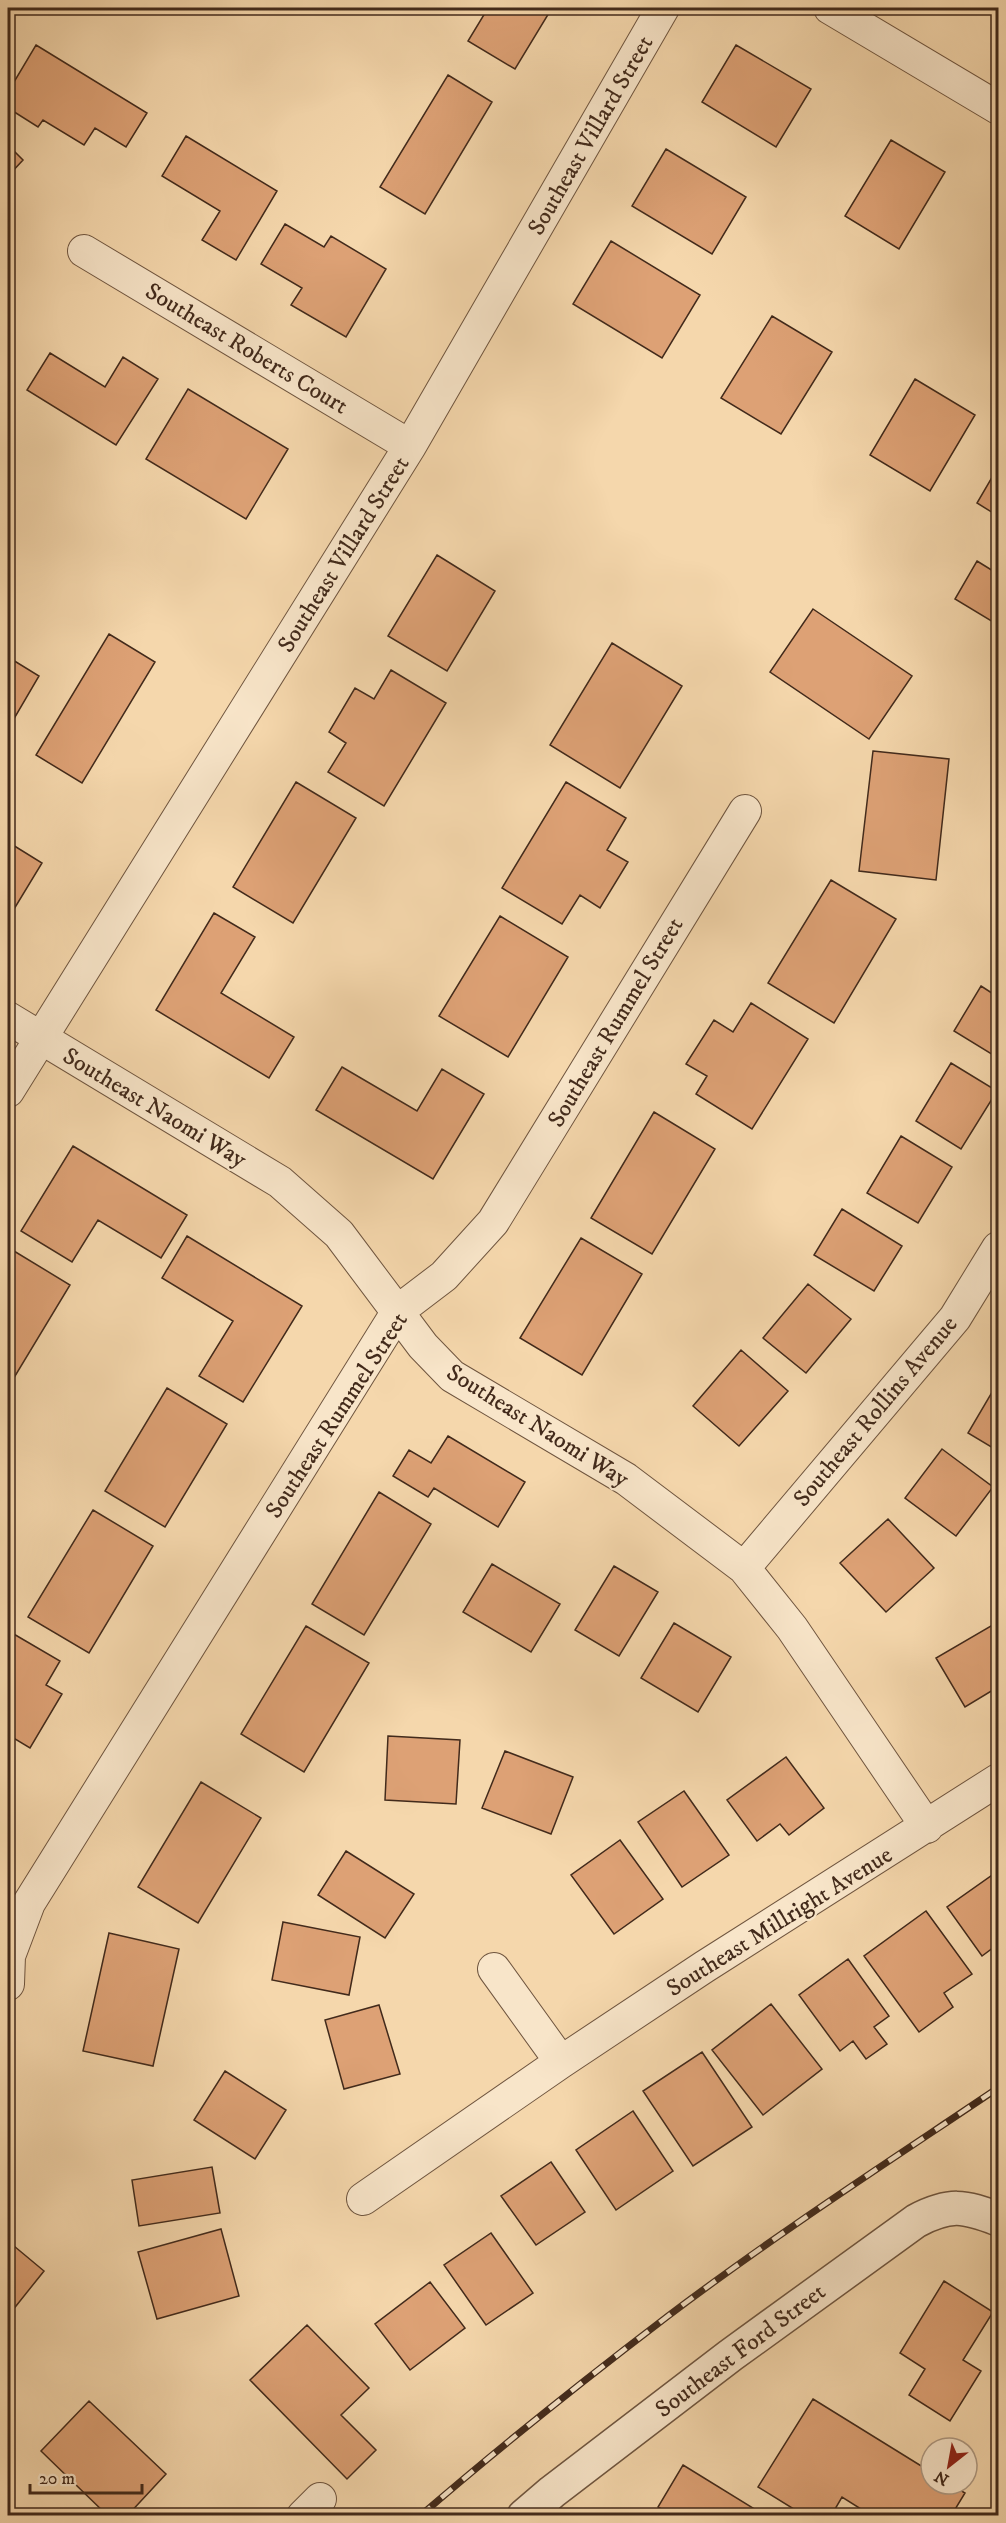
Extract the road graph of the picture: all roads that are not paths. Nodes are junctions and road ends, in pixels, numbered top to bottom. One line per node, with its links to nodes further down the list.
1 (663, 8): 5 (street, Southeast Villard Street)
2 (830, 8): 3 (street)
3 (999, 108)
4 (84, 251): 5 (street, Southeast Roberts Court)
5 (410, 446): 8 (street, Southeast Villard Street)
6 (745, 811): 11 (street, Southeast Rummel Street)
7 (8, 1018): 8 (street, Southeast Naomi Way)
8 (40, 1038): 9 (street, Southeast Villard Street); 11 (street, Southeast Naomi Way)
9 (8, 1091)
10 (999, 1248): 12 (street, Southeast Rollins Avenue)
11 (398, 1311): 12 (street, Southeast Naomi Way); 16 (street, Southeast Rummel Street)
12 (744, 1568): 14 (street, Southeast Naomi Way)
13 (999, 1780): 14 (street, Southeast Millright Avenue)
14 (927, 1827): 17 (street, Southeast Millright Avenue)
15 (494, 1969): 17 (street)
16 (8, 1984)
17 (561, 2062): 18 (street, Southeast Millright Avenue)
18 (363, 2199)
19 (999, 2219): 20 (street, Southeast Ford Street)
20 (524, 2516)

